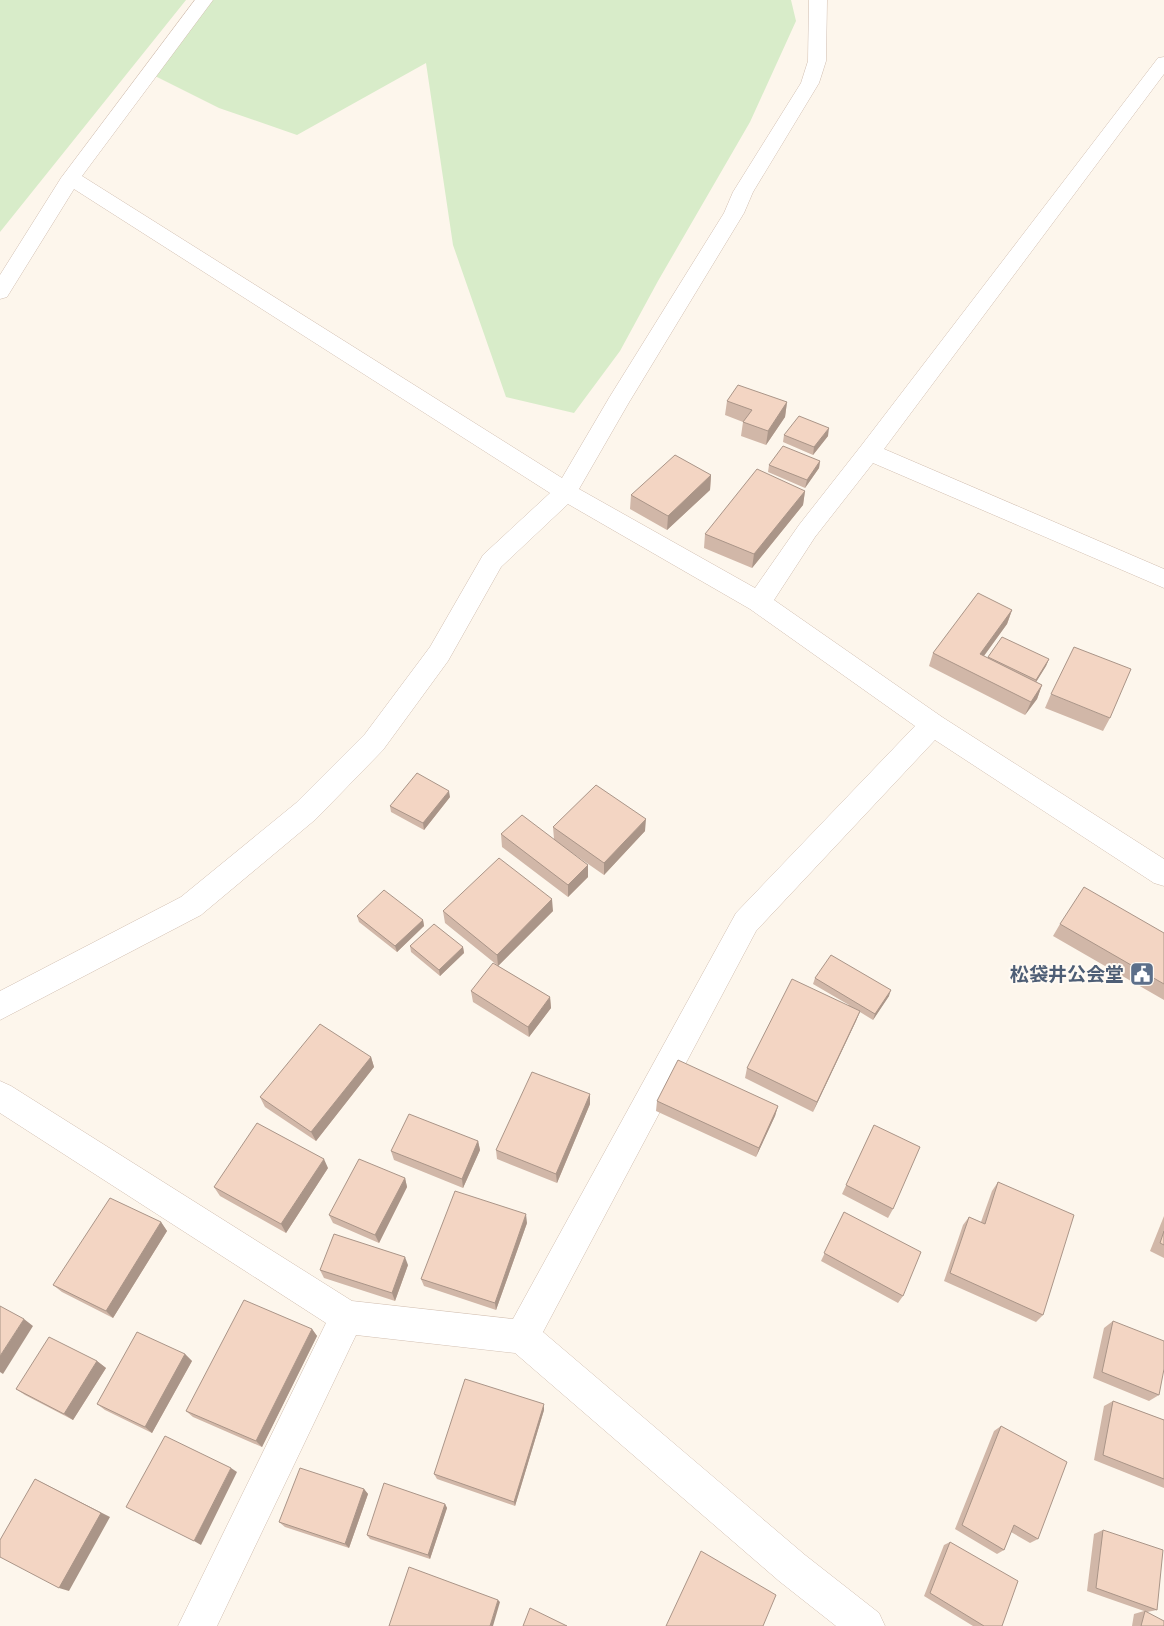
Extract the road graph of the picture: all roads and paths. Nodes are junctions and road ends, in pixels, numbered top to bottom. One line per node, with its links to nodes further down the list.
1 (204, 0): 4 (street)
2 (818, 0): 7 (street)
3 (1164, 62): 6 (street)
4 (71, 178): 5 (street); 7 (street)
5 (0, 292)
6 (869, 452): 8 (street); 9 (street)
7 (566, 492): 9 (street); 12 (street)
8 (1164, 579)
9 (759, 602): 10 (street)
10 (933, 725): 11 (street); 15 (street)
11 (1164, 874)
12 (0, 1006)
13 (0, 1096): 14 (street)
14 (347, 1316): 15 (street); 16 (street)
15 (522, 1337): 17 (street)
16 (197, 1626)
17 (866, 1626)

